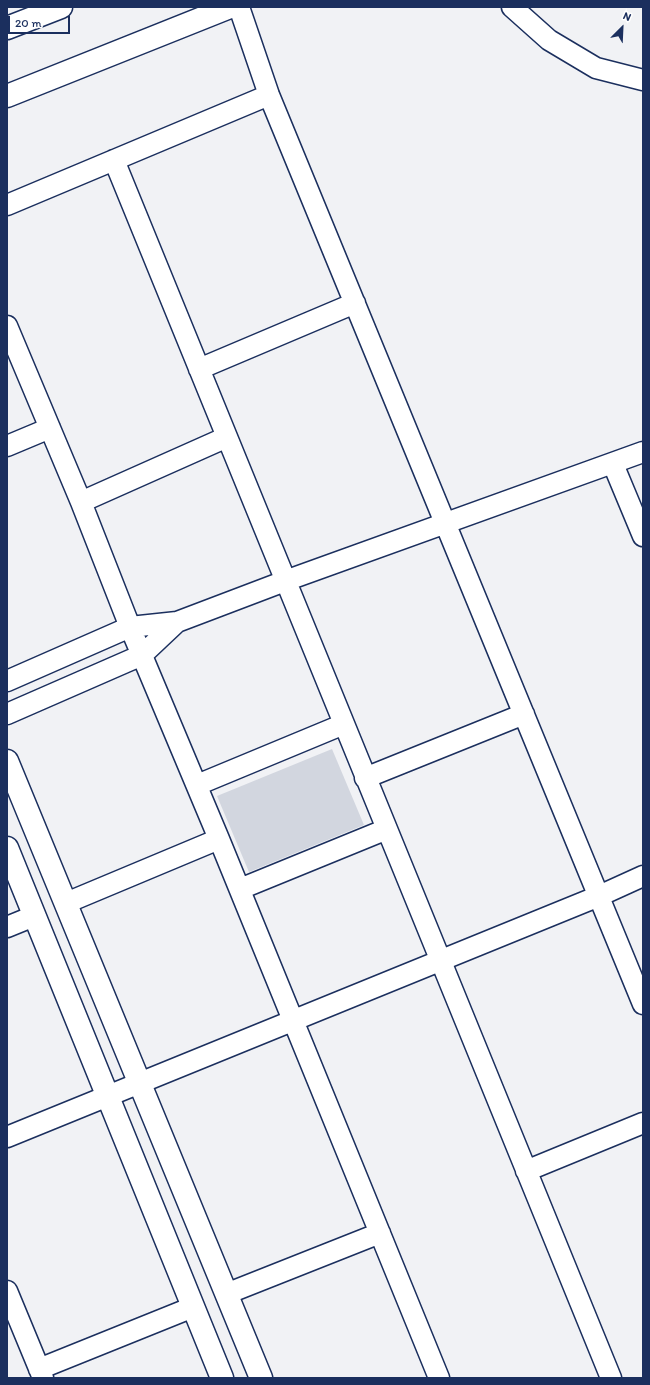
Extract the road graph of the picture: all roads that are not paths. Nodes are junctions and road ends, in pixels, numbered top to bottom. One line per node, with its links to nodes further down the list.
1 (61, 7): 5 (street)
2 (230, 7): 8 (street)
3 (239, 7): 7 (street)
4 (512, 7): 6 (street)
5 (7, 28)
6 (643, 80)
7 (269, 95): 9 (street); 11 (street)
8 (7, 96)
9 (114, 160): 10 (street); 13 (street)
10 (7, 205)
11 (355, 303): 13 (street); 20 (street)
12 (7, 326): 14 (street)
13 (199, 369): 15 (street)
14 (50, 428): 16 (street); 19 (street)
15 (227, 437): 19 (street); 22 (street)
16 (7, 446)
17 (643, 452): 18 (street)
18 (613, 464): 20 (street); 21 (street)
19 (81, 502): 24 (street)
20 (445, 524): 22 (street); 28 (street)
21 (643, 536)
22 (285, 581): 23 (street); 29 (street)
23 (176, 622): 24 (street); 25 (street)
24 (130, 627): 25 (street); 26 (street)
25 (142, 655): 27 (street); 32 (street)
26 (7, 681)
27 (7, 714)
28 (524, 714): 31 (street); 38 (street)
29 (344, 724): 31 (street); 32 (street)
30 (7, 761): 39 (street)
31 (366, 778): 33 (street)
32 (197, 785): 34 (street)
33 (387, 829): 37 (street); 42 (street)
34 (219, 839): 37 (street); 39 (street)
35 (7, 848): 40 (street)
36 (643, 876): 38 (street)
37 (240, 889): 44 (street)
38 (598, 896): 42 (street); 43 (street)
39 (66, 903): 45 (street)
40 (34, 916): 41 (street); 46 (street)
41 (7, 927)
42 (440, 960): 44 (street); 49 (street)
43 (643, 1004)
44 (293, 1020): 45 (street); 50 (street)
45 (140, 1083): 46 (street); 51 (street)
46 (108, 1096): 48 (street); 53 (street)
47 (643, 1123): 49 (street)
48 (7, 1137)
49 (526, 1171): 58 (street)
50 (380, 1233): 51 (street); 57 (street)
51 (226, 1294): 56 (street)
52 (8, 1295): 54 (street)
53 (194, 1307): 54 (street); 55 (street)
54 (41, 1374)
55 (222, 1378)
56 (261, 1378)
57 (439, 1378)
58 (611, 1378)

